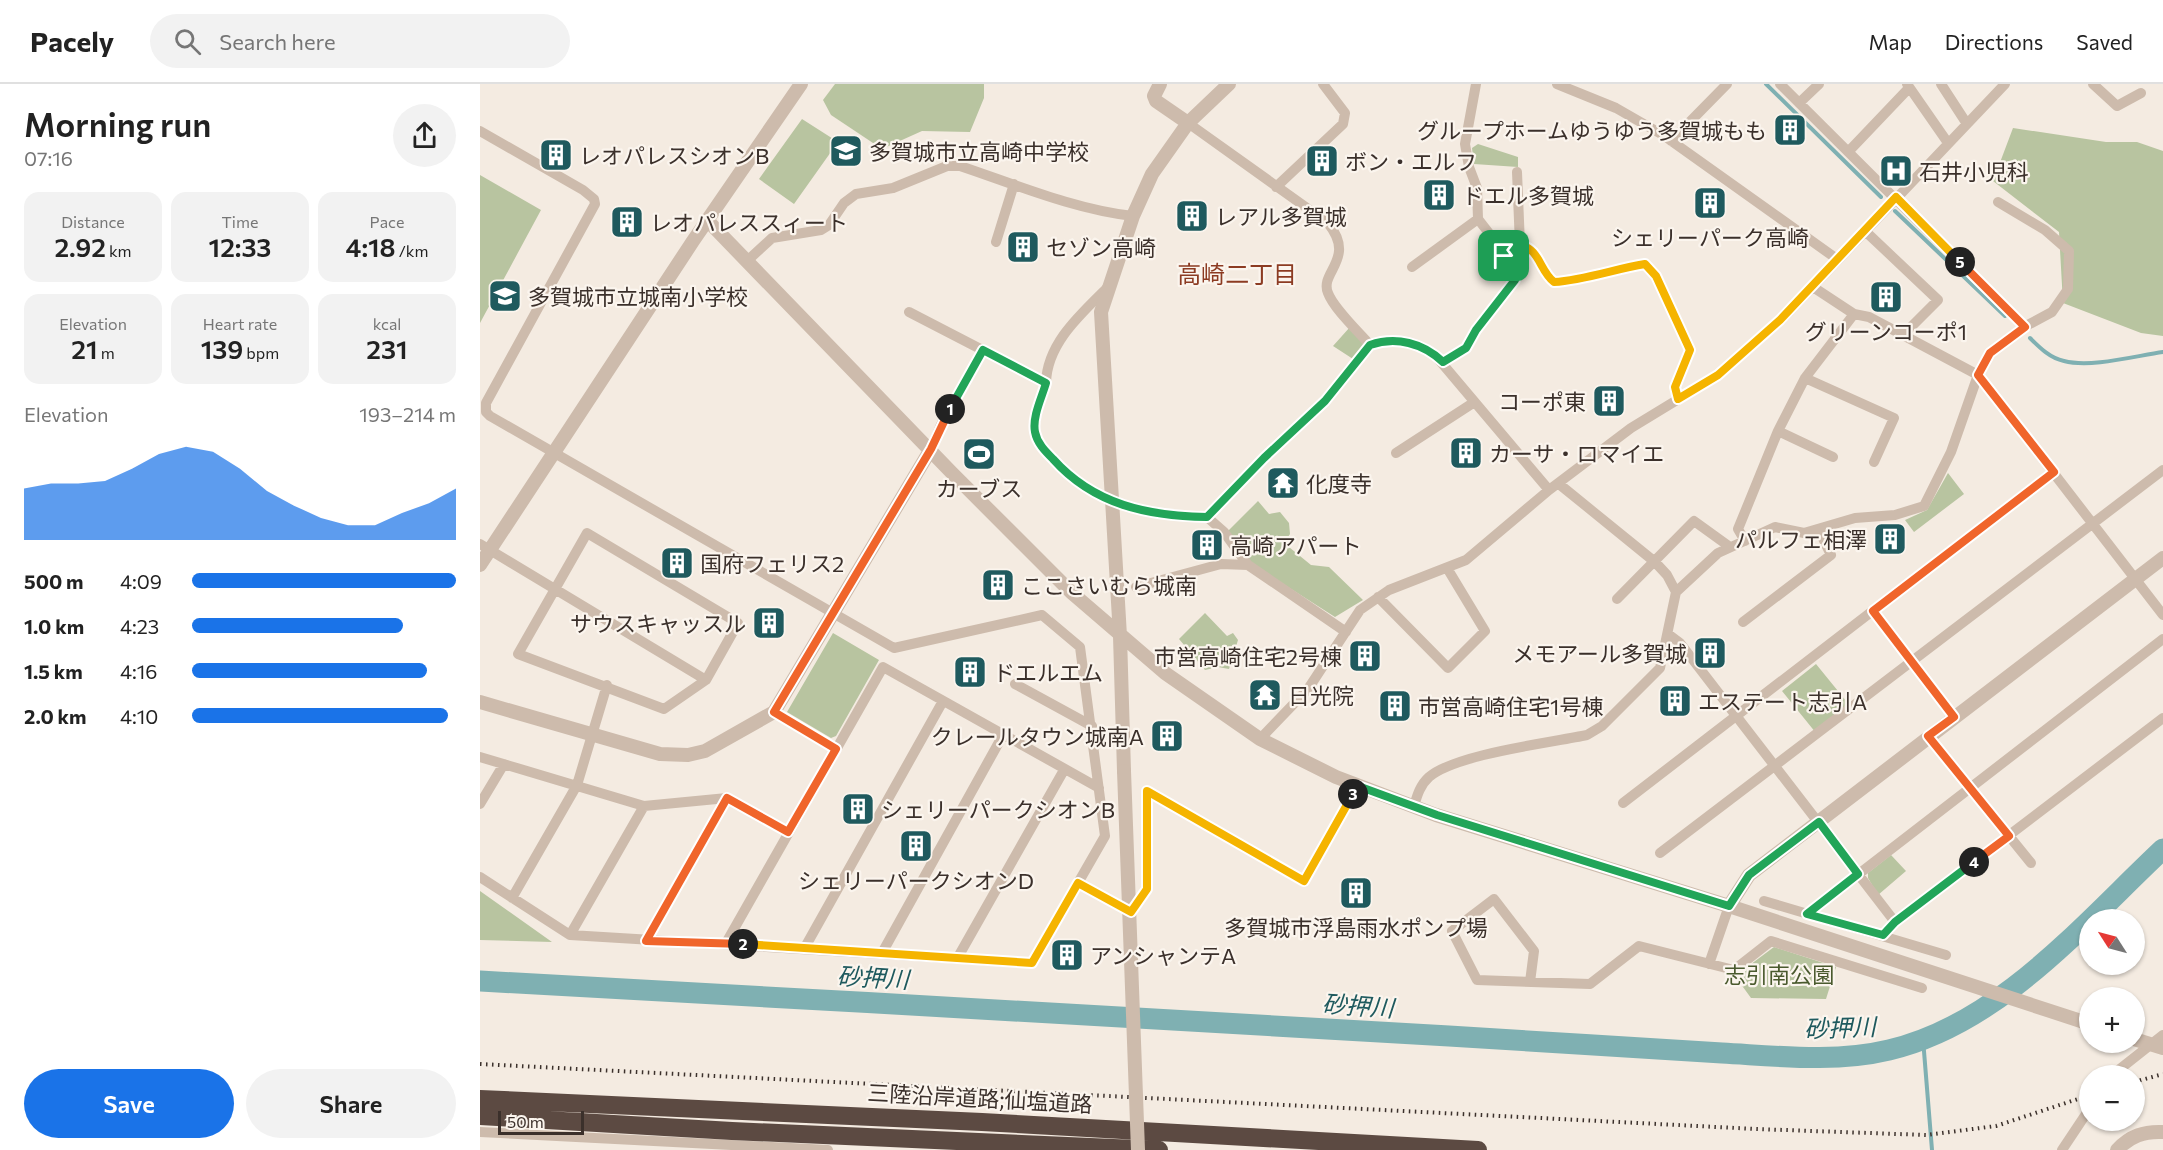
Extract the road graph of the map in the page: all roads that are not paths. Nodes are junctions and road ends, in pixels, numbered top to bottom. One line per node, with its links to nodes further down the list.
1 (801, 84): 29 (street)
2 (1160, 84): 16 (street)
3 (1229, 84): 16 (street)
4 (1323, 84): 24 (street)
5 (1476, 84): 28 (street)
6 (1557, 84): 19 (street)
7 (1727, 84): 19 (street)
8 (1780, 84): 15 (street)
9 (1818, 84): 15 (street)
10 (1941, 84): 17 (street)
11 (2005, 84): 17 (street)
12 (2093, 84): 14 (street)
13 (1908, 86): 20 (street); 21 (street)
14 (2141, 93)
15 (1799, 103): 21 (street)
16 (1188, 123): 24 (street); 27 (street)
17 (1967, 124): 20 (street)
18 (480, 131): 53 (street)
19 (1671, 141): 34 (street)
20 (1948, 143): 25 (street)
21 (1849, 151): 25 (street)
22 (1517, 172): 32 (street)
23 (1014, 184): 27 (street); 31 (street); 35 (street)
24 (1276, 187): 43 (street)
25 (1896, 197): 30 (street); 41 (street)
26 (1998, 202): 41 (street)
27 (1133, 216): 37 (street)
28 (1478, 219): 33 (street); 36 (street)
29 (707, 220): 35 (street); 53 (street)
30 (1864, 230): 34 (street); 42 (street)
31 (996, 242)
32 (1520, 245): 33 (street); 49 (street)
33 (1504, 256): 45 (street)
34 (1837, 260): 38 (street)
35 (747, 261): 52 (street)
36 (1412, 267)
37 (1108, 287): 48 (street); 61 (street)
38 (1813, 287): 40 (street); 49 (street)
39 (909, 312): 44 (street)
40 (1854, 314): 42 (street); 47 (street)
41 (2025, 327): 46 (street)
42 (1903, 335): 46 (street)
43 (1370, 345): 45 (street); 62 (street)
44 (983, 350): 48 (street); 52 (street)
45 (1443, 362): 50 (street)
46 (1978, 375): 58 (street); 64 (street)
47 (1805, 378): 51 (street); 56 (street)
48 (1046, 383): 61 (street)
49 (1678, 399): 59 (street)
50 (1473, 403): 54 (street); 60 (street)
51 (1778, 431): 55 (street); 65 (street)
52 (931, 449): 80 (street); 85 (street)
53 (553, 453): 66 (street); 80 (street)
54 (1396, 453)
55 (1833, 457)
56 (1874, 462)
57 (2163, 470): 63 (street)
58 (2054, 472): 63 (street); 79 (street)
59 (1559, 484): 60 (street); 69 (street)
60 (1549, 490): 72 (street)
61 (1110, 499): 62 (street); 85 (street)
62 (1207, 517): 71 (street)
63 (2093, 523): 73 (street); 87 (street)
64 (1819, 530): 65 (street); 82 (street)
65 (1744, 541): 67 (street)
66 (485, 547): 70 (street); 75 (street)
67 (1730, 547): 69 (street); 76 (street)
68 (2163, 558): 73 (street)
69 (1654, 562): 76 (street); 78 (street)
70 (480, 564)
71 (1248, 565): 74 (street); 83 (street)
72 (1447, 568): 77 (street); 77 (street)
73 (2135, 579): 81 (street); 95 (street)
74 (1136, 587)
75 (557, 589): 88 (street); 88 (street); 90 (street)
76 (1676, 592): 84 (street)
77 (1378, 597): 83 (street)
78 (1617, 598)
79 (1873, 611): 87 (street); 94 (street)
80 (832, 614): 93 (street); 97 (street)
81 (2163, 615)
82 (1743, 622)
83 (1346, 632): 101 (street)
84 (1668, 634): 94 (street); 115 (street)
85 (1120, 636): 101 (street); 151 (street, bridge)
86 (2163, 639): 110 (street)
87 (1912, 661): 95 (street); 105 (street)
88 (706, 680): 90 (street)
89 (1015, 684): 97 (street)
90 (608, 685): 99 (street)
91 (943, 701): 98 (street); 102 (street); 133 (street)
92 (480, 702): 99 (street)
93 (774, 712): 99 (street); 102 (street)
94 (1738, 715): 105 (street); 112 (street)
95 (1954, 717): 100 (street)
96 (2163, 718): 118 (street)
97 (1092, 726): 109 (street)
98 (1003, 735): 106 (street); 134 (street)
99 (592, 736): 107 (street)
100 (1928, 736): 110 (street); 116 (street)
101 (1260, 739): 108 (street)
102 (836, 749): 117 (street)
103 (480, 757): 104 (street)
104 (504, 764): 107 (street); 113 (street)
105 (1777, 766): 116 (street); 119 (street)
106 (1064, 770): 109 (street); 136 (street)
107 (577, 785): 114 (street); 124 (street)
108 (1358, 786): 115 (street); 123 (street)
109 (1099, 789): 123 (street)
110 (1970, 789): 118 (street); 121 (street)
111 (727, 798): 114 (street); 117 (street); 131 (street)
112 (1623, 803)
113 (480, 804)
114 (644, 806): 129 (street)
115 (1413, 806): 126 (street)
116 (1819, 822): 121 (street); 126 (street)
117 (788, 832): 132 (street)
118 (2009, 836): 120 (street); 128 (street)
119 (1660, 853)
120 (2031, 863)
121 (1858, 874): 127 (street); 128 (street)
122 (480, 877): 124 (street)
123 (1078, 883): 136 (street)
124 (512, 898): 129 (street)
125 (1764, 901): 127 (street)
126 (1729, 906): 137 (street); 140 (street)
127 (1807, 914): 130 (street)
128 (1895, 922): 130 (street)
129 (570, 935): 131 (street)
130 (1883, 935): 135 (street)
131 (646, 941): 132 (street)
132 (726, 943): 133 (street)
133 (804, 949): 134 (street)
134 (882, 953): 136 (street)
135 (1946, 955)
136 (958, 957)
137 (1709, 964): 138 (street); 139 (street)
138 (1530, 982): 138 (street)
139 (1922, 988)
140 (2079, 1020)
141 (2163, 1035): 144 (street)
142 (2145, 1042): 143 (street, bridge)
143 (2163, 1048)
144 (2125, 1065)
145 (480, 1099): 153 (highway, 三陸沿岸道路;仙塩道路)
146 (480, 1116): 152 (highway, 三陸沿岸道路;仙塩道路)
147 (2079, 1124): 154 (street)
148 (480, 1132): 150 (street)
149 (2163, 1132): 155 (street)
150 (828, 1150)
151 (1138, 1150)
152 (1159, 1150)
153 (1478, 1150)
154 (2062, 1150)
155 (2116, 1150)

